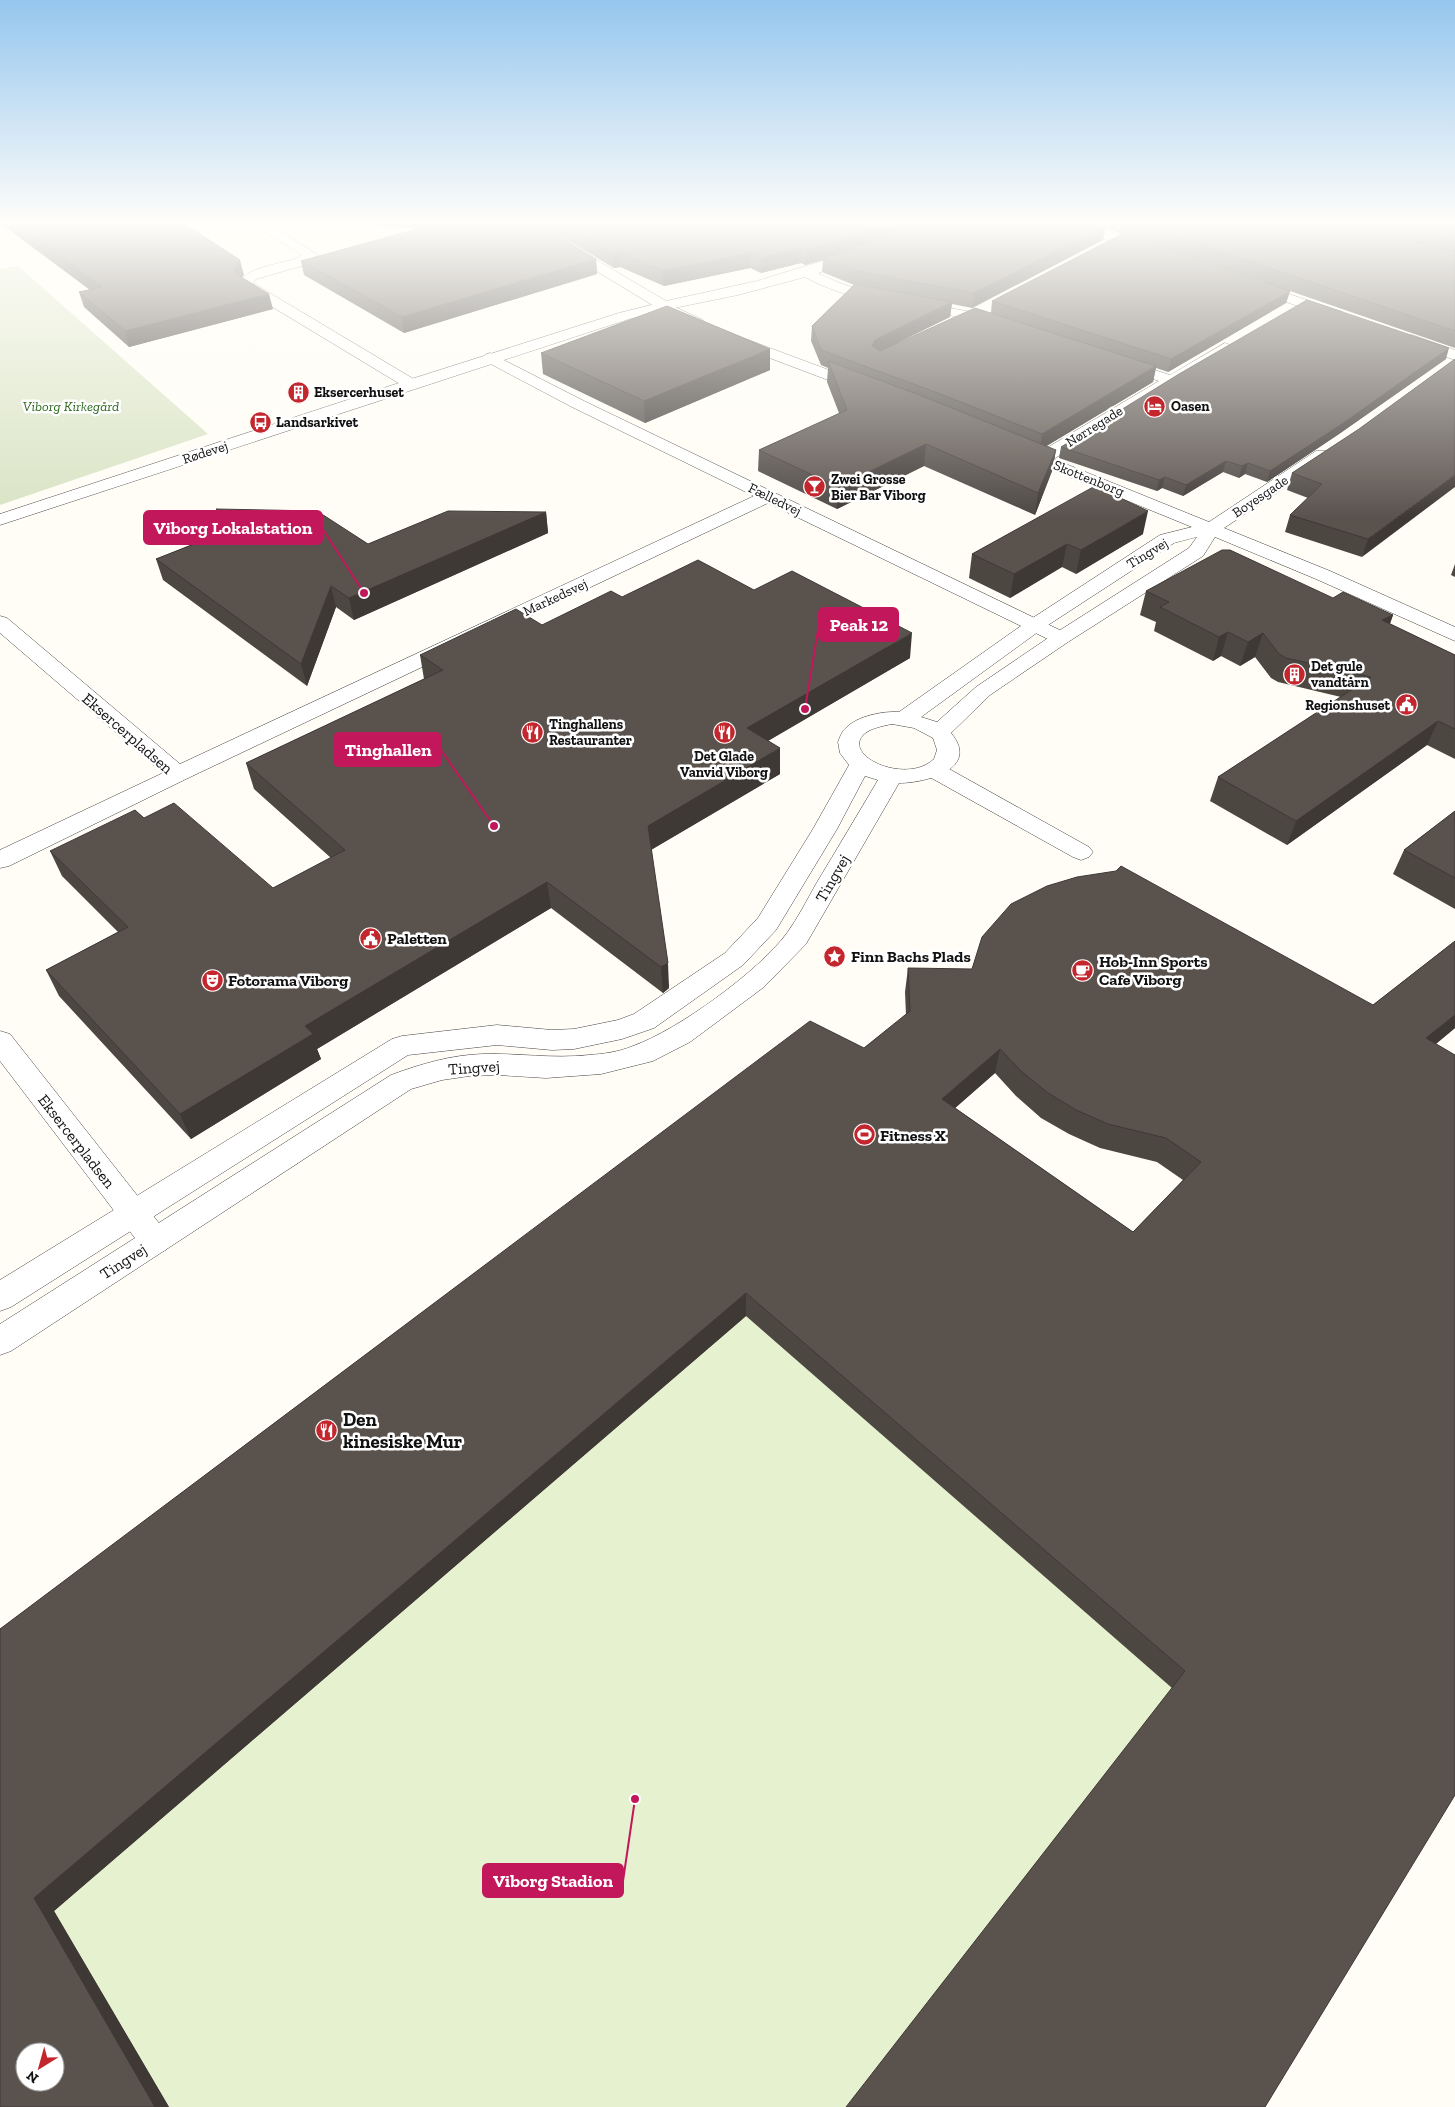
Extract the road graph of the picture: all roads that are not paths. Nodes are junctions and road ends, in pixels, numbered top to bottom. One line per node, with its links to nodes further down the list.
1 (307, 321): 14 (street)
2 (607, 321): 10 (street, Rødevej)
3 (695, 321): 15 (street)
4 (958, 321): 6 (street)
5 (994, 321): 7 (street)
6 (946, 326)
7 (1012, 327)
8 (1402, 337): 12 (street)
9 (1236, 342): 13 (street, Nørregade)
10 (490, 358): 14 (street, Rødevej); 19 (street, Fælledvej)
11 (1105, 358): 13 (street)
12 (1452, 361)
13 (1170, 380): 18 (street, Nørregade)
14 (411, 384): 20 (street, Rødevej)
15 (874, 392)
16 (1006, 444): 18 (street, Skottenborg)
17 (1339, 444): 21 (street, Boyesgade)
18 (1041, 459): 21 (street, Skottenborg)
19 (768, 496): 23 (street, Fælledvej); 30 (street, Markedsvej)
20 (0, 520)
21 (1212, 528): 23 (street, Tingvej); 24 (street, Skottenborg); 25 (street, Tingvej)
22 (0, 622): 30 (street, Eksercerpladsen)
23 (1035, 625): 25 (street, Fælledvej); 26 (street, Tingvej)
24 (1455, 635)
25 (1061, 638): 27 (street, Tingvej)
26 (905, 718): 27 (street); 28 (street)
27 (939, 732): 29 (street)
28 (860, 765): 31 (street); 35 (street, Tingvej)
29 (934, 770): 31 (street); 32 (street)
30 (178, 774): 33 (street, Eksercerpladsen)
31 (891, 777): 36 (street, Tingvej)
32 (1081, 852)
33 (0, 860)
34 (0, 1041): 35 (street, Eksercerpladsen)
35 (134, 1214): 36 (street, Eksercerpladsen); 37 (street, Tingvej)
36 (155, 1240): 38 (street, Tingvej)
37 (0, 1297)
38 (0, 1341)

